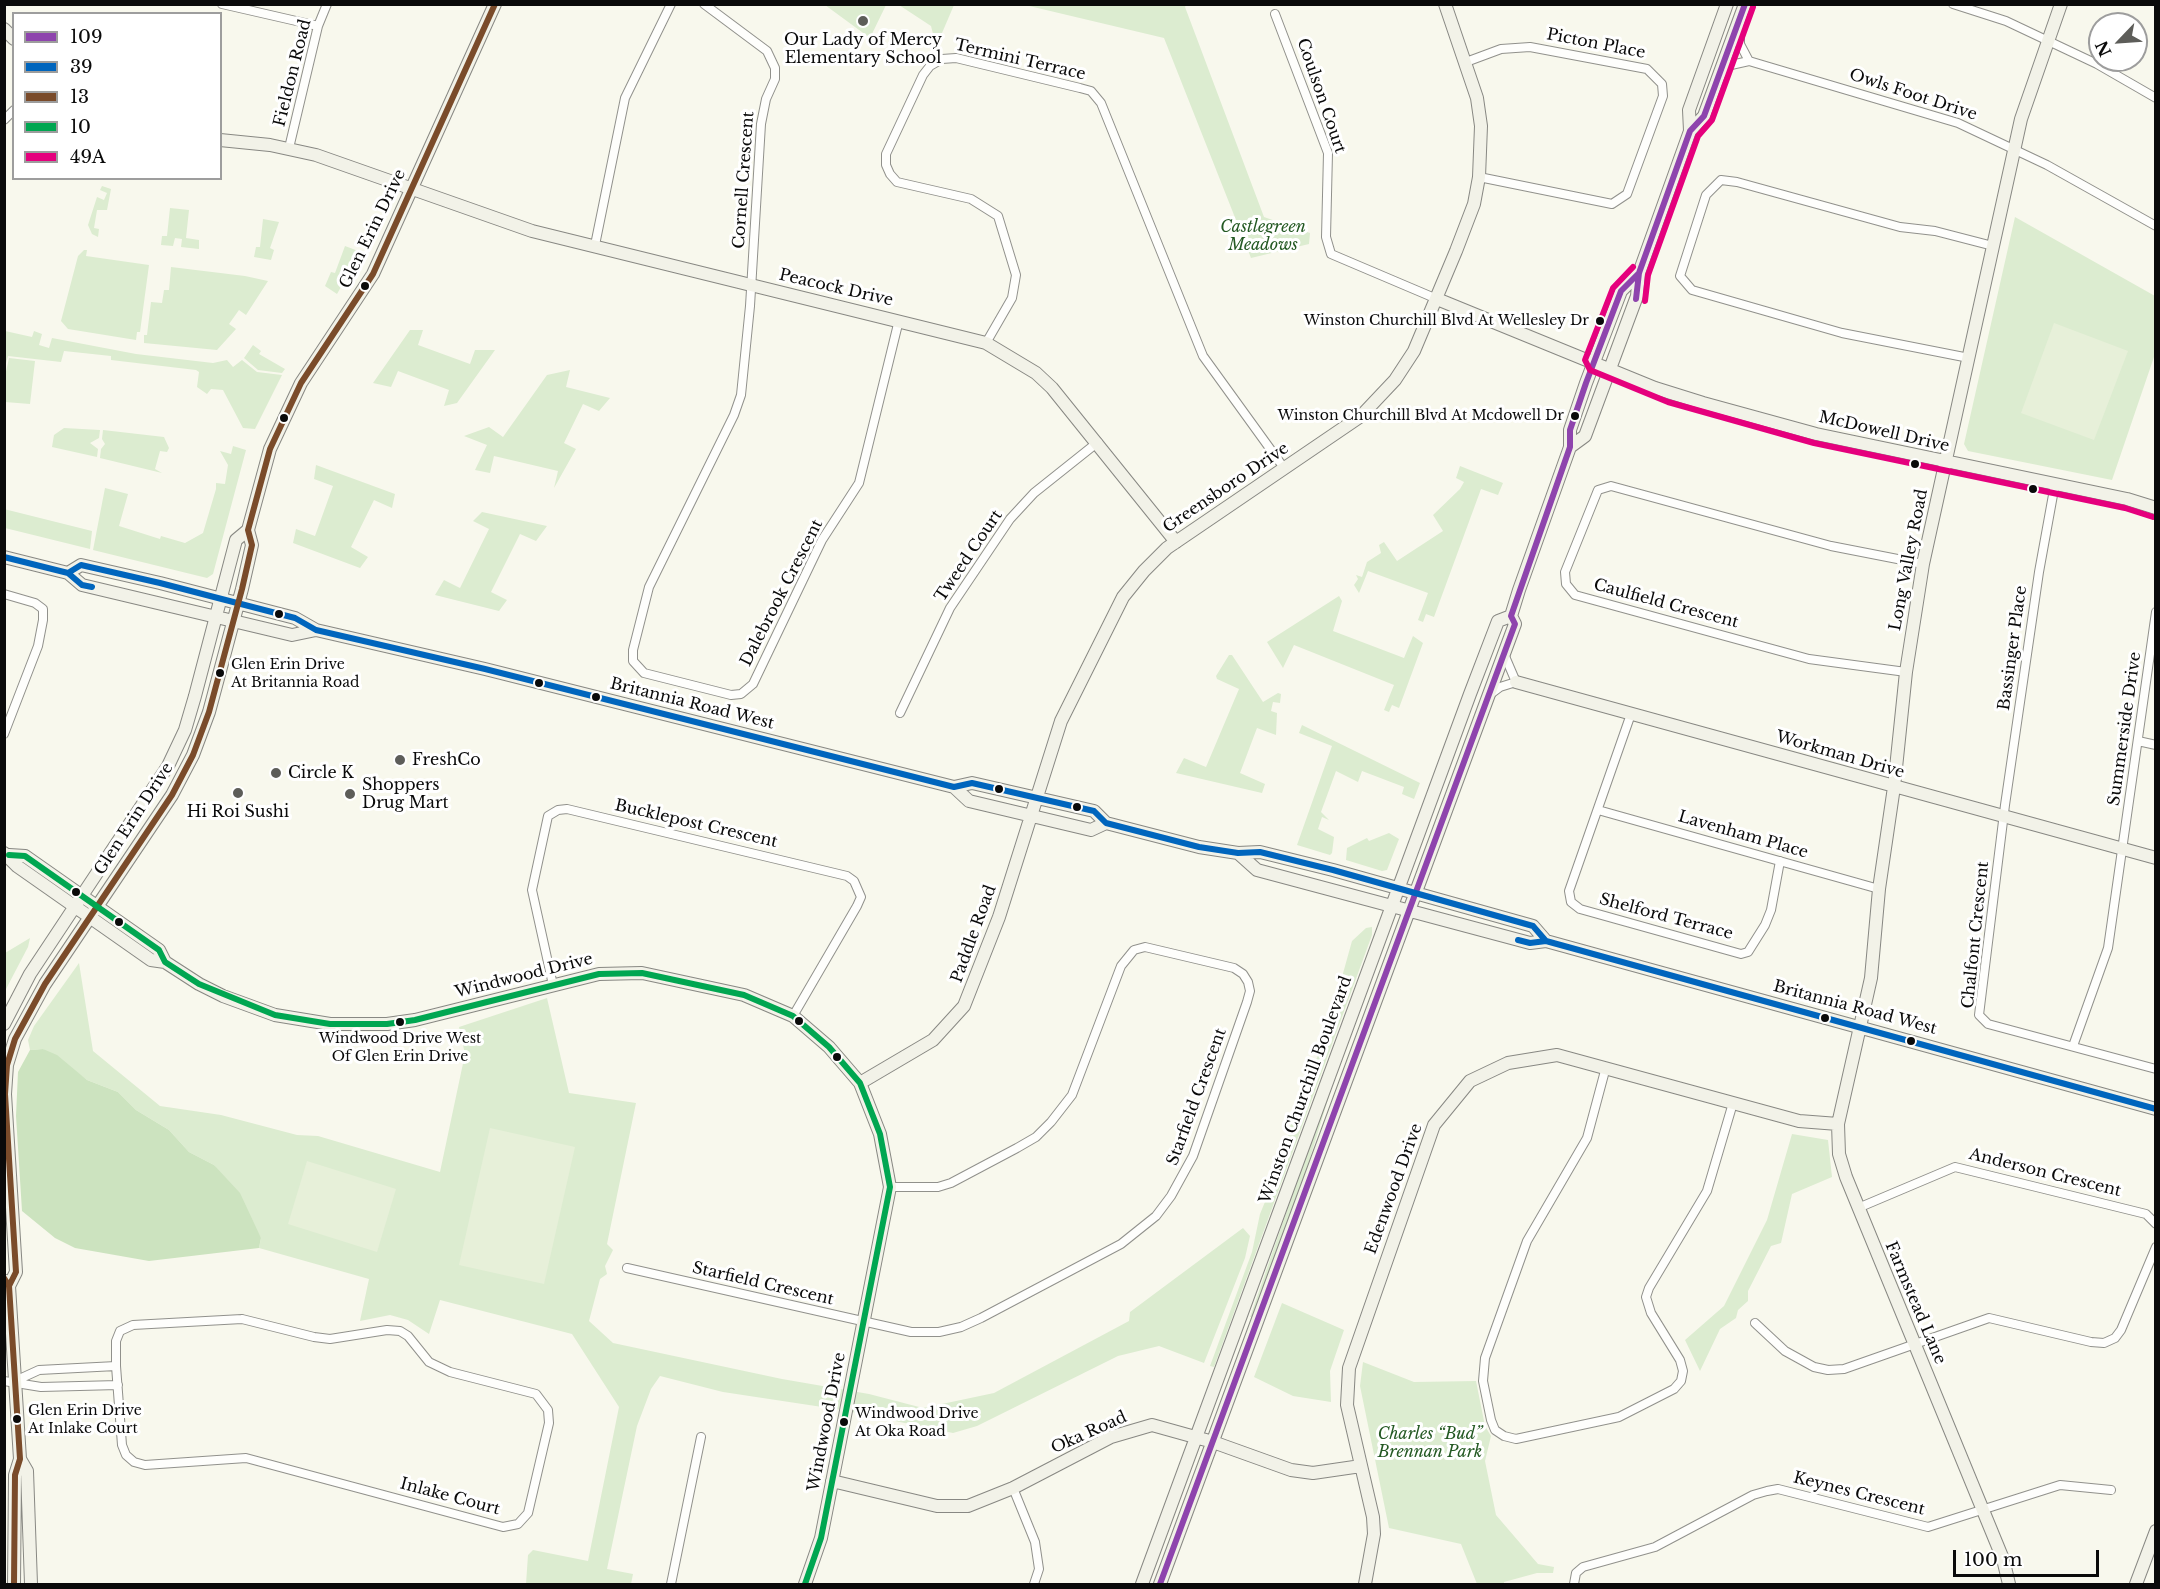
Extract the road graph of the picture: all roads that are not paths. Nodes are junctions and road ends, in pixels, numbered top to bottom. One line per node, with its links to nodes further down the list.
1 (222, 4): 12 (street)
2 (327, 4): 12 (street, Fieldon Road)
3 (495, 4): 23 (street, Glen Erin Drive)
4 (671, 4): 25 (street)
5 (704, 4): 28 (street, Cornell Crescent)
6 (1445, 4): 15 (street, Greensboro Drive)
7 (1727, 4): 18 (street, Winston Churchill Boulevard)
8 (1953, 4): 13 (street)
9 (2061, 4): 13 (street, Long Valley Road)
10 (1743, 10): 14 (street); 16 (street, Winston Churchill Boulevard)
11 (1275, 14): 29 (street, Coulson Court)
12 (318, 26): 20 (street, Fieldon Road)
13 (2047, 41): 17 (street); 21 (street, Long Valley Road)
14 (1749, 61): 16 (street); 21 (street, Owls Foot Drive)
15 (1466, 62): 22 (street, Greensboro Drive); 22 (street, Picton Place)
16 (1719, 76): 18 (street, Winston Churchill Boulevard)
17 (2156, 98)
18 (1690, 131): 27 (street, Winston Churchill Boulevard)
19 (222, 140): 20 (street, Peacock Drive)
20 (289, 148): 23 (street, Peacock Drive)
21 (2015, 150): 24 (street, Owls Foot Drive); 26 (street, Long Valley Road)
22 (1479, 177): 29 (street, Greensboro Drive)
23 (412, 187): 25 (street, Peacock Drive); 41 (street, Glen Erin Drive)
24 (2156, 226)
25 (595, 245): 28 (street, Peacock Drive)
26 (1993, 246): 32 (street, Long Valley Road); 32 (street)
27 (1639, 273): 33 (street, Winston Churchill Boulevard); 34 (street, Winston Churchill Boulevard)
28 (751, 285): 30 (street, Peacock Drive); 30 (street, Dalebrook Crescent)
29 (1437, 299): 33 (street, McDowell Drive); 38 (street, Greensboro Drive)
30 (899, 320): 31 (street, Peacock Drive)
31 (986, 343): 35 (street, Peacock Drive); 38 (street, Termini Terrace)
32 (1969, 358): 37 (street, Long Valley Road)
33 (1594, 362): 34 (street, McDowell Drive); 36 (street, Winston Churchill Boulevard)
34 (1610, 369): 36 (street, Winston Churchill Boulevard); 37 (street, McDowell Drive)
35 (1098, 442): 42 (street, Peacock Drive); 59 (street, Tweed Court)
36 (1570, 447): 50 (street, Winston Churchill Boulevard)
37 (1945, 463): 39 (street, McDowell Drive); 44 (street, Long Valley Road)
38 (1284, 468): 42 (street, Greensboro Drive)
39 (2055, 484): 40 (street, McDowell Drive); 69 (street, Bassinger Place)
40 (2156, 508)
41 (248, 530): 47 (street, Glen Erin Drive); 48 (street, Glen Erin Drive)
42 (1176, 542): 66 (street, Greensboro Drive)
43 (4, 557): 45 (street, Britannia Road West)
44 (1923, 564): 56 (street, Long Valley Road); 56 (street, Caulfield Crescent)
45 (68, 573): 47 (street, Britannia Road West); 51 (street, Britannia Road West)
46 (4, 594): 61 (street)
47 (221, 599): 48 (street, Britannia Road West); 51 (street, Glen Erin Drive)
48 (237, 604): 52 (street, Glen Erin Drive); 53 (street, Britannia Road West)
49 (2156, 612): 54 (street, Summerside Drive)
50 (1511, 616): 55 (street, Winston Churchill Boulevard); 76 (street, Winston Churchill Boulevard)
51 (216, 617): 52 (street, Britannia Road West); 79 (street, Glen Erin Drive)
52 (233, 621): 53 (street, Britannia Road West); 82 (street, Glen Erin Drive)
53 (316, 630): 64 (street, Britannia Road West)
54 (2154, 631): 62 (street, Summerside Drive)
55 (1504, 654): 57 (street); 58 (street, Winston Churchill Boulevard)
56 (1906, 672): 65 (street, Long Valley Road)
57 (1516, 682): 58 (street); 60 (street, Workman Drive)
58 (1488, 696): 78 (street, Winston Churchill Boulevard)
59 (900, 713)
60 (1631, 714): 65 (street, Workman Drive); 67 (street, Shelford Terrace)
61 (4, 734)
62 (2138, 741): 63 (street); 71 (street, Summerside Drive)
63 (2156, 745)
64 (954, 787): 66 (street, Britannia Road West); 68 (street, Britannia Road West)
65 (1894, 787): 69 (street, Workman Drive); 77 (street, Long Valley Road)
66 (1036, 798): 68 (street, Greensboro Drive); 70 (street, Britannia Road West)
67 (1598, 810): 75 (street, Lavenham Place); 75 (street, Shelford Terrace)
68 (1031, 815): 70 (street, Britannia Road West); 91 (street, Paddle Road)
69 (2004, 817): 71 (street, Workman Drive); 88 (street, Chalfont Crescent)
70 (1106, 823): 72 (street, Britannia Road West)
71 (2123, 849): 74 (street, Workman Drive); 88 (street, Summerside Drive)
72 (1238, 853): 76 (street, Britannia Road West); 80 (street, Britannia Road West)
73 (7, 854): 79 (street, Windwood Drive)
74 (2156, 858)
75 (1780, 861): 77 (street, Lavenham Place)
76 (1398, 888): 78 (street, Britannia Road West); 80 (street, Winston Churchill Boulevard)
77 (1879, 889): 87 (street, Long Valley Road)
78 (1414, 892): 81 (street, Winston Churchill Boulevard); 83 (street, Britannia Road West)
79 (79, 902): 82 (street, Windwood Drive); 86 (street, Glen Erin Drive)
80 (1392, 905): 81 (street, Britannia Road West); 108 (street, Winston Churchill Boulevard)
81 (1408, 910): 83 (street, Britannia Road West); 110 (street, Winston Churchill Boulevard)
82 (93, 911): 84 (street, Windwood Drive); 95 (street, Glen Erin Drive)
83 (1546, 941): 87 (street, Britannia Road West)
84 (553, 985): 85 (street, Windwood Drive); 85 (street, Bucklepost Crescent)
85 (793, 1016): 91 (street, Windwood Drive)
86 (4, 1024)
87 (1861, 1027): 93 (street, Britannia Road West); 94 (street, Farmstead Lane)
88 (2073, 1046): 90 (street, Chalfont Crescent)
89 (1606, 1067): 92 (street, Edenwood Drive); 92 (street); 112 (street, Edenwood Drive)
90 (2156, 1069)
91 (860, 1083): 96 (street, Windwood Drive)
92 (1734, 1103): 94 (street, Edenwood Drive)
93 (2156, 1109)
94 (1838, 1124): 97 (street, Farmstead Lane)
95 (7, 1167): 101 (street, Glen Erin Drive)
96 (890, 1187): 102 (street, Windwood Drive); 102 (street, Starfield Crescent)
97 (1858, 1208): 98 (street, Anderson Crescent); 104 (street, Farmstead Lane)
98 (2156, 1224)
99 (2156, 1247): 104 (street)
100 (627, 1268): 102 (street, Starfield Crescent)
101 (7, 1282): 106 (street, Glen Erin Drive)
102 (864, 1323): 113 (street, Windwood Drive)
103 (1755, 1323): 104 (street)
104 (1915, 1344): 116 (street, Farmstead Lane)
105 (116, 1365): 106 (street); 107 (street, Inlake Court); 107 (street, Inlake Court)
106 (10, 1381): 107 (street); 111 (street, Glen Erin Drive)
107 (118, 1385)
108 (1197, 1436): 110 (street, Oka Road); 114 (street, Oka Road); 123 (street, Winston Churchill Boulevard)
109 (702, 1437): 120 (street)
110 (1213, 1442): 112 (street, Oka Road); 124 (street, Winston Churchill Boulevard)
111 (20, 1459): 118 (street, Glen Erin Drive); 119 (street, Glen Erin Drive)
112 (1361, 1466): 125 (street, Edenwood Drive)
113 (832, 1481): 114 (street, Oka Road); 121 (street, Windwood Drive)
114 (1013, 1488): 122 (street)
115 (2111, 1490): 116 (street, Keynes Crescent)
116 (1982, 1509): 126 (street, Keynes Crescent); 127 (street, Farmstead Lane)
117 (2156, 1531): 128 (street)
118 (14, 1584)
119 (31, 1584)
120 (671, 1584)
121 (805, 1584)
122 (1034, 1584)
123 (1142, 1584)
124 (1160, 1584)
125 (1365, 1584)
126 (1574, 1584)
127 (2008, 1584)
128 (2138, 1584)

